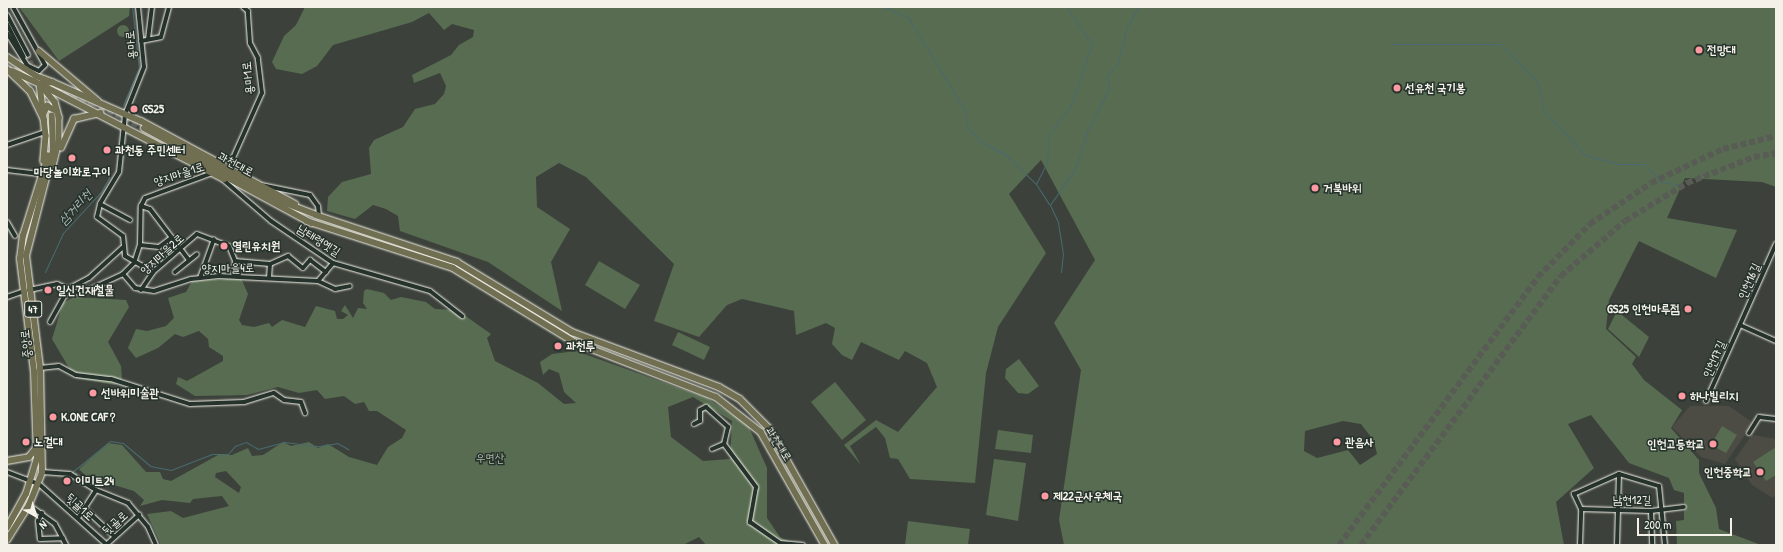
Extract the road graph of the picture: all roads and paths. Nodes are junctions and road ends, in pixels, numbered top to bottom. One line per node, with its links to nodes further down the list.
1 (13, 7): 11 (street)
2 (138, 7): 10 (street, 용마로)
3 (152, 7): 9 (street)
4 (169, 7): 9 (street)
5 (243, 7): 28 (street, 용마1로)
6 (7, 15): 7 (street)
7 (7, 24)
8 (7, 33): 13 (street)
9 (148, 39): 10 (street)
10 (141, 41): 22 (street, 용마로)
11 (38, 51): 15 (street); 19 (main road)
12 (7, 57): 16 (highway)
13 (26, 65): 15 (street); 16 (street)
14 (7, 69): 18 (highway); 23 (highway)
15 (43, 69): 16 (street)
16 (36, 76): 17 (highway); 18 (main road)
17 (52, 82): 18 (main road); 19 (main road)
18 (40, 84): 20 (main road); 21 (main road, 과천대로); 23 (main road)
19 (101, 104): 22 (main road)
20 (58, 112): 23 (main road); 27 (main road)
21 (100, 112): 24 (main road, 과천대로); 27 (main road)
22 (125, 115): 24 (street, 용마로); 28 (main road)
23 (47, 117): 25 (main road); 33 (main road, 중앙로); 35 (main road, 중앙로)
24 (124, 125): 30 (main road, 과천대로); 36 (street, 용마로)
25 (45, 132): 26 (street); 31 (main road)
26 (7, 145)
27 (56, 159): 35 (main road)
28 (228, 167): 34 (main road)
29 (7, 170): 31 (street)
30 (213, 173): 32 (main road, 과천대로); 37 (street, 양지마을1로)
31 (40, 174): 33 (main road)
32 (220, 177): 41 (main road, 과천대로); 53 (street, 남태령옛길)
33 (40, 182): 66 (main road, 중앙로)
34 (260, 185): 38 (main road); 38 (street)
35 (44, 186): 66 (main road, 중앙로 / 47)
36 (100, 204): 39 (street); 47 (street)
37 (141, 206): 43 (street); 46 (street)
38 (319, 216): 41 (highway, 과천대로); 102 (main road)
39 (130, 220)
40 (7, 222): 42 (street)
41 (311, 223): 108 (main road, 과천대로)
42 (15, 236)
43 (171, 238): 46 (street); 48 (street)
44 (214, 239): 48 (street, 양지마을2로); 51 (street); 60 (street)
45 (1776, 244): 70 (street, 인헌16길)
46 (140, 245): 52 (street)
47 (122, 248): 52 (street); 64 (street)
48 (180, 249): 50 (street); 55 (street, 양지마을2로)
49 (197, 254): 50 (street)
50 (189, 260): 56 (street)
51 (235, 261): 54 (street); 59 (street)
52 (134, 263): 55 (street); 58 (street)
53 (333, 263): 57 (street); 68 (street, 남태령옛길)
54 (270, 264): 57 (street); 61 (street)
55 (153, 272): 65 (street, 양지마을2로)
56 (175, 272)
57 (326, 272): 62 (street)
58 (123, 274): 64 (street); 65 (street)
59 (234, 276): 60 (street, 양지마을4로); 61 (street, 양지마을4로)
60 (200, 278): 65 (street, 양지마을4로)
61 (269, 278): 62 (street, 양지마을4로)
62 (318, 281): 63 (street)
63 (350, 286)
64 (68, 289): 66 (street); 69 (street)
65 (141, 290)
66 (27, 291): 67 (street); 72 (main road, 중앙로 / 47); 79 (main road, 중앙로)
67 (7, 297)
68 (462, 316)
69 (50, 322)
70 (1740, 326): 71 (street); 73 (street, 인헌17길)
71 (1776, 342)
72 (40, 368): 74 (street); 83 (main road, 중앙로 / 47)
73 (1706, 401)
74 (305, 413)
75 (1776, 419): 77 (street)
76 (694, 424): 78 (street)
77 (1749, 433)
78 (724, 444): 80 (street); 106 (street)
79 (37, 447): 81 (main road); 85 (main road, 중앙로)
80 (712, 449)
81 (7, 461)
82 (7, 472): 85 (street)
83 (42, 472): 86 (main road, 중앙로 / 47); 87 (street, 뒷골로)
84 (1618, 474): 91 (street); 92 (street); 93 (street)
85 (31, 482): 86 (street); 98 (main road, 중앙로)
86 (39, 484): 88 (main road, 중앙로 / 47); 97 (street, 뒷골1로)
87 (96, 490): 90 (street); 96 (street, 뒷골로)
88 (29, 505): 95 (street); 101 (main road, 중앙로 / 47)
89 (1684, 506): 92 (street, 남현12길)
90 (84, 508): 97 (street); 99 (street)
91 (1581, 509): 93 (street, 남현12길); 109 (street)
92 (1662, 509): 94 (street, 남현12길); 112 (street)
93 (1618, 510): 94 (street, 남현12길); 110 (street)
94 (1651, 511): 111 (street)
95 (42, 512): 100 (street); 100 (street)
96 (139, 515): 99 (street, 뒷골로); 105 (street, 뒷골로)
97 (78, 518): 104 (street, 뒷골1로)
98 (7, 528)
99 (115, 536): 104 (street, 뒷골로)
100 (63, 538): 103 (street)
101 (7, 540)
102 (834, 543): 108 (main road)
103 (66, 545)
104 (106, 545)
105 (156, 545)
106 (783, 545): 107 (street)
107 (803, 545)
108 (825, 545)
109 (1580, 545)
110 (1616, 545)
111 (1652, 545)
112 (1665, 545)

